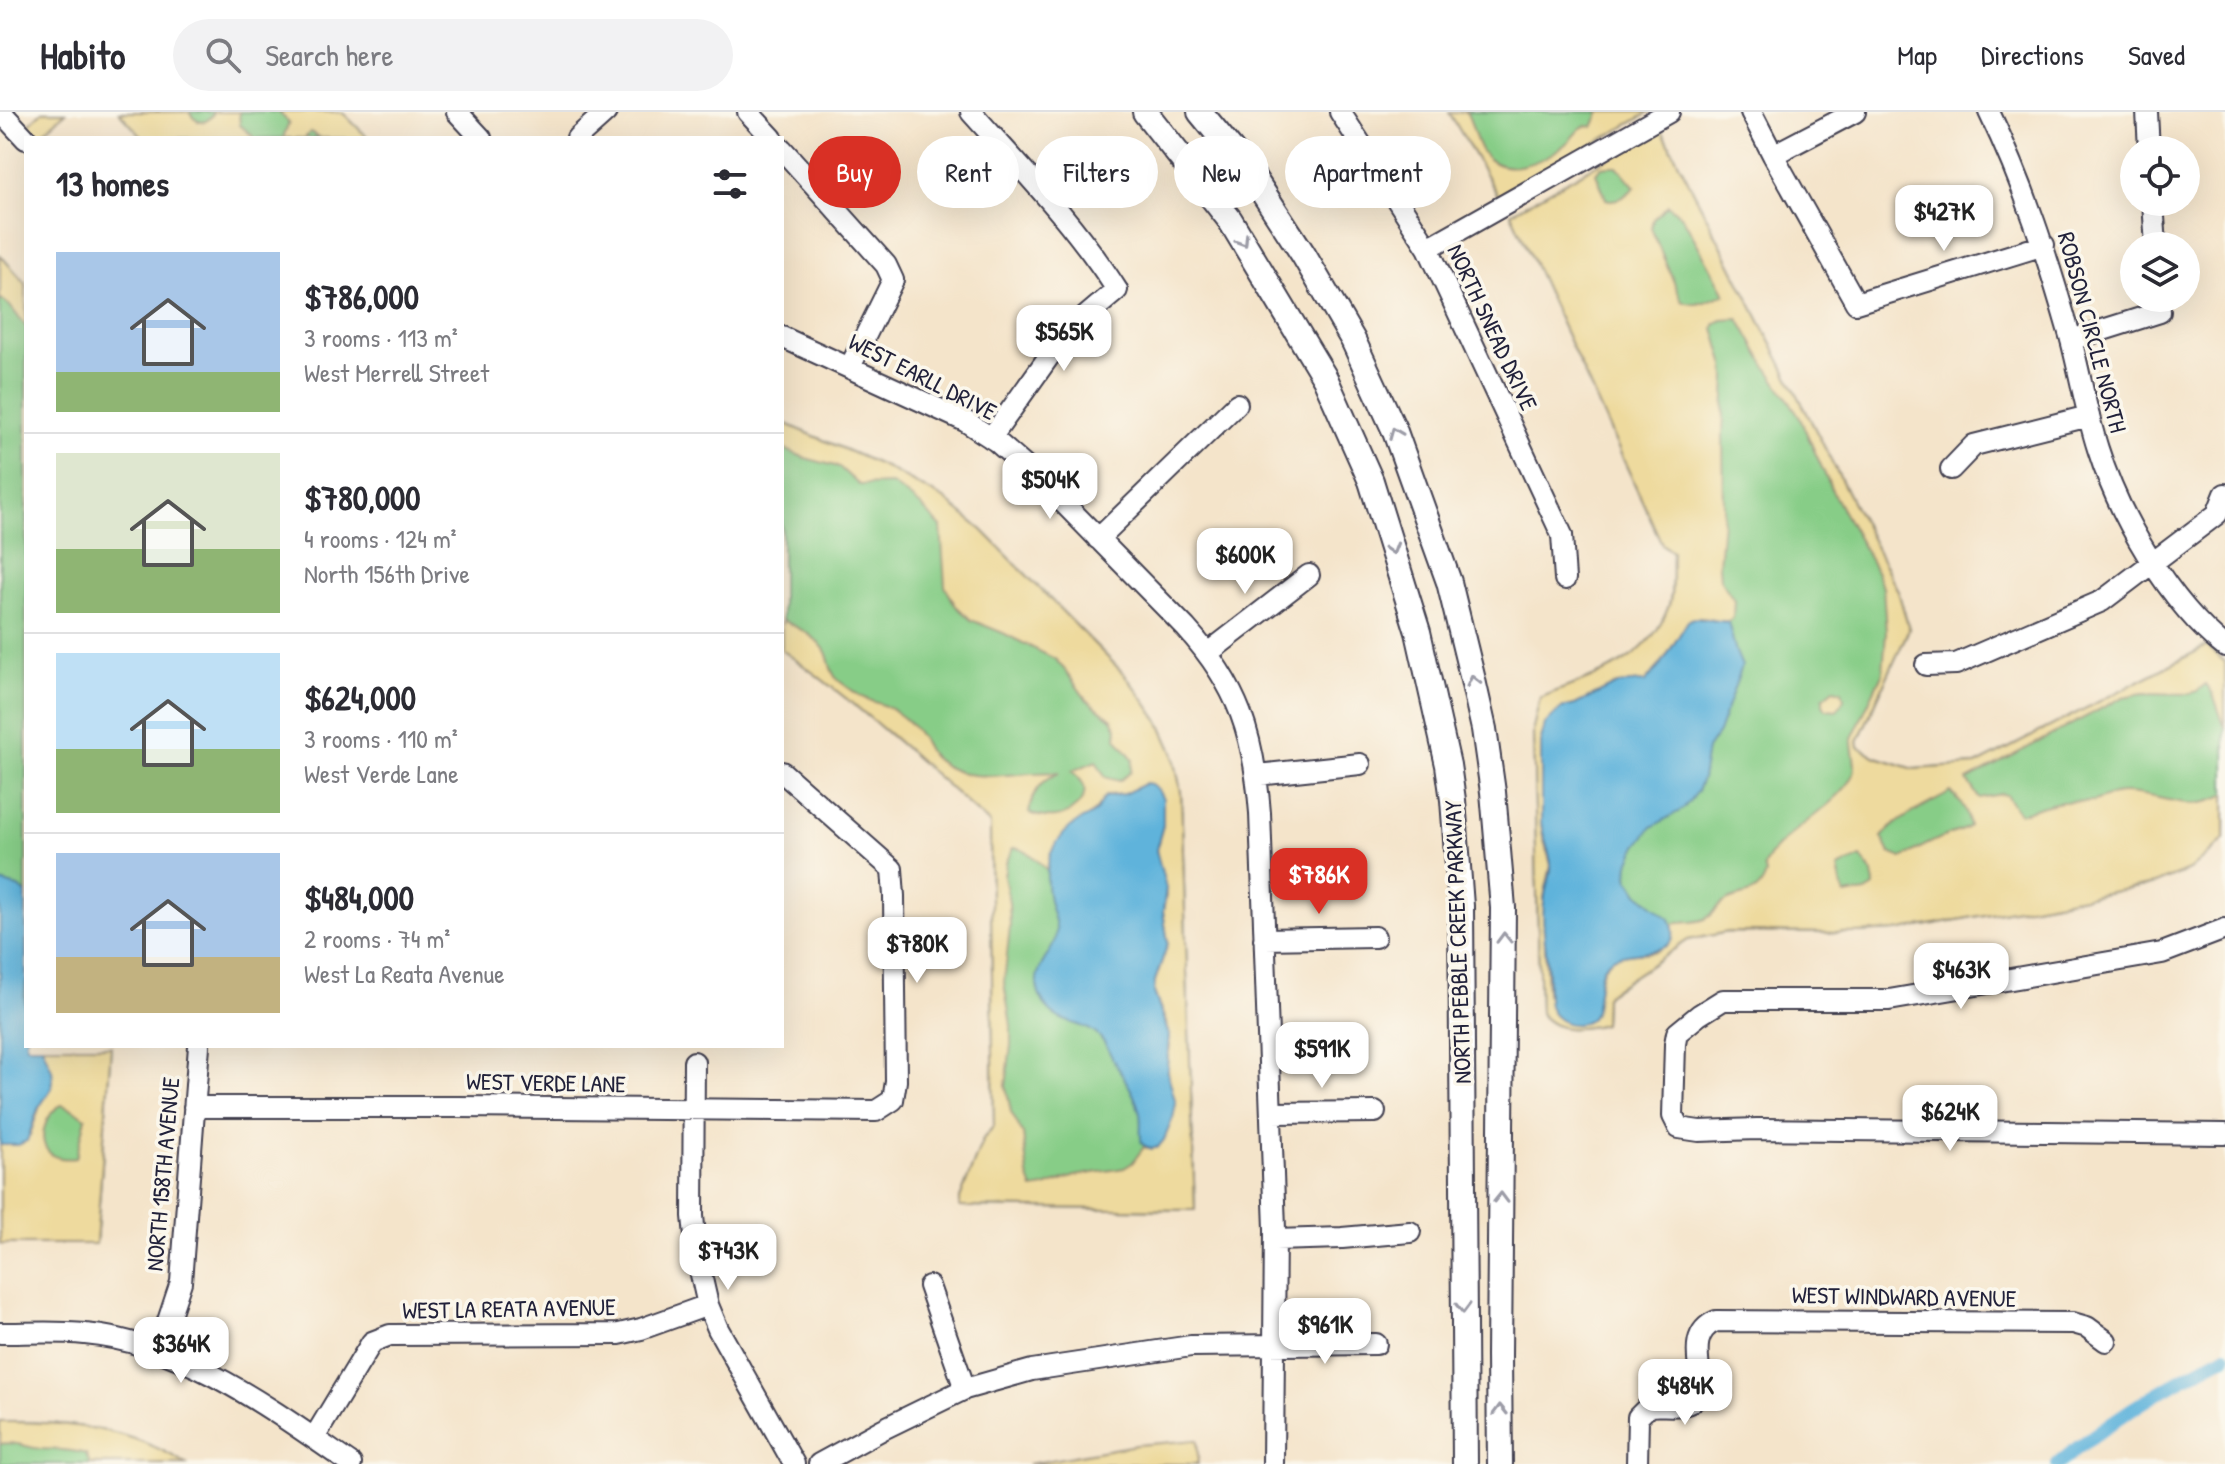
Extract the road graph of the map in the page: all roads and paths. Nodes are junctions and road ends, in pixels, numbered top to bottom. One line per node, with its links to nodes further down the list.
1 (1, 112): 18 (street)
2 (457, 112): 14 (street)
3 (606, 112): 15 (street)
4 (748, 112): 16 (street)
5 (971, 112): 29 (street)
6 (1145, 112): 52 (main road, NORTH PEBBLE CREEK PARKWAY, one-way to 52)
7 (1200, 112): 53 (main road, NORTH PEBBLE CREEK PARKWAY, one-way to 7)
8 (1340, 112): 22 (street, NORTH SNEAD DRIVE)
9 (1669, 112): 22 (street)
10 (1751, 112): 20 (street)
11 (1855, 112): 20 (street)
12 (1989, 112): 21 (street, ROBSON CIRCLE NORTH)
13 (2147, 112): 17 (street)
14 (479, 136)
15 (579, 136)
16 (770, 136)
17 (2148, 136)
18 (24, 137)
19 (784, 151): 26 (street)
20 (1773, 155): 21 (street)
21 (2044, 245): 25 (street, ROBSON CIRCLE NORTH)
22 (1428, 248): 35 (street, NORTH SNEAD DRIVE)
23 (2142, 312): 25 (street)
24 (784, 338): 26 (street, WEST EARLL DRIVE)
25 (2071, 340): 28 (street, ROBSON CIRCLE NORTH)
26 (850, 367): 29 (street, WEST EARLL DRIVE)
27 (1237, 404): 32 (street)
28 (2089, 416): 30 (street); 33 (street, ROBSON CIRCLE NORTH)
29 (991, 438): 32 (street, WEST EARLL DRIVE)
30 (1951, 469)
31 (2225, 494): 33 (street)
32 (1098, 539): 37 (street, WEST EARLL DRIVE)
33 (2153, 563): 36 (street, ROBSON CIRCLE NORTH); 38 (street)
34 (1309, 575): 37 (street)
35 (1565, 579)
36 (2225, 647)
37 (1208, 653): 41 (street, WEST EARLL DRIVE)
38 (1926, 665)
39 (1360, 764): 41 (street)
40 (784, 774): 48 (street, WEST VERDE LANE)
41 (1257, 775): 44 (street, WEST EARLL DRIVE)
42 (2225, 929): 51 (street)
43 (1375, 937): 44 (street)
44 (1264, 939): 50 (street, WEST EARLL DRIVE)
45 (199, 1048): 47 (street, NORTH 158TH AVENUE)
46 (694, 1062): 48 (street)
47 (194, 1107): 48 (street, WEST VERDE LANE); 62 (street, NORTH 158TH AVENUE)
48 (693, 1110): 57 (street)
49 (1375, 1112): 50 (street)
50 (1271, 1113): 55 (street, WEST EARLL DRIVE)
51 (2225, 1134)
52 (1462, 1230): 53 (main road); 69 (main road, NORTH PEBBLE CREEK PARKWAY, one-way to 69)
53 (1500, 1231): 70 (main road, NORTH PEBBLE CREEK PARKWAY, one-way to 53)
54 (1410, 1232): 55 (street)
55 (1275, 1240): 60 (street, WEST EARLL DRIVE)
56 (929, 1286): 63 (street)
57 (708, 1305): 64 (street, WEST LA REATA AVENUE); 66 (street)
58 (0, 1333): 62 (street)
59 (2106, 1341): 71 (street, WEST WINDWARD AVENUE)
60 (1274, 1344): 61 (street); 63 (street); 68 (street, WEST EARLL DRIVE)
61 (1376, 1344)
62 (158, 1351): 64 (street)
63 (965, 1389): 67 (street)
64 (314, 1438): 65 (street)
65 (351, 1464)
66 (794, 1464)
67 (819, 1464)
68 (1273, 1464)
69 (1465, 1464)
70 (1500, 1464)
71 (1637, 1464)

